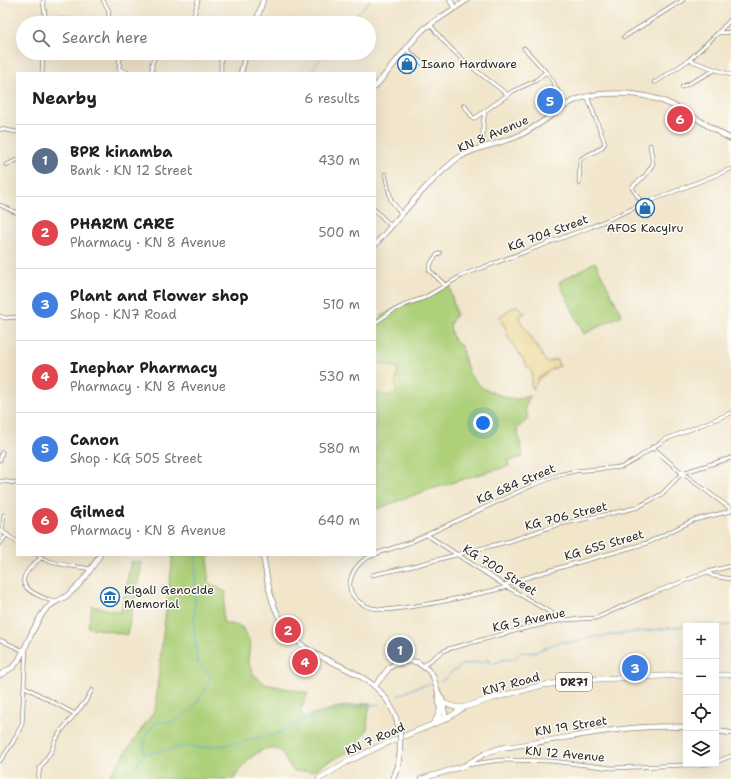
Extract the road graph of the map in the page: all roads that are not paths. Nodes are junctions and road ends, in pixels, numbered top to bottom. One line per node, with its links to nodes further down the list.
1 (43, 0): 9 (street)
2 (103, 0): 10 (street)
3 (198, 0): 11 (street)
4 (263, 0): 12 (main road)
5 (450, 0): 8 (main road)
6 (467, 0): 8 (main road)
7 (683, 0): 17 (street)
8 (455, 8): 14 (main road)
9 (45, 16)
10 (108, 16)
11 (194, 16)
12 (258, 16)
13 (731, 19): 16 (street)
14 (430, 24): 19 (main road); 38 (street)
15 (731, 32): 16 (street)
16 (718, 33): 25 (street)
17 (624, 38)
18 (524, 48): 33 (street)
19 (406, 49): 26 (street); 36 (main road)
20 (43, 60): 28 (street)
21 (120, 60): 29 (street)
22 (154, 60): 30 (street)
23 (221, 60): 31 (street)
24 (244, 60): 32 (main road)
25 (689, 60): 27 (street); 35 (street)
26 (424, 65)
27 (714, 70): 34 (street); 37 (street)
28 (42, 72)
29 (127, 72)
30 (152, 72)
31 (221, 72)
32 (241, 72)
33 (546, 72): 38 (street); 41 (street)
34 (731, 75)
35 (654, 82)
36 (376, 86)
37 (682, 87)
38 (508, 95): 42 (street)
39 (587, 96): 41 (main road, KN 8 Avenue); 45 (main road, KN 8 Avenue); 52 (street)
40 (464, 104): 42 (street)
41 (565, 105): 47 (main road, KN 8 Avenue)
42 (485, 111): 47 (street)
43 (0, 129): 44 (street)
44 (16, 132)
45 (731, 139)
46 (650, 145): 53 (street)
47 (483, 148): 57 (main road, KN 8 Avenue)
48 (16, 160): 49 (street)
49 (6, 165)
50 (731, 169): 53 (street, KG 704 Street)
51 (385, 174): 57 (street)
52 (579, 184)
53 (643, 204): 61 (street, KG 704 Street)
54 (0, 205): 56 (street)
55 (376, 211): 58 (street)
56 (16, 213)
57 (402, 215): 58 (main road, KN 8 Avenue)
58 (391, 226): 59 (main road, KN 8 Avenue)
59 (376, 244)
60 (440, 253): 61 (street)
61 (445, 285): 64 (street, KG 704 Street)
62 (0, 316): 63 (street)
63 (16, 317)
64 (376, 322)
65 (731, 413): 66 (street, KG 684 Street)
66 (652, 447): 70 (street); 77 (street, KG 684 Street)
67 (2, 452): 69 (street)
68 (731, 458): 70 (street, KG 706 Street)
69 (0, 460)
70 (682, 473): 73 (street); 81 (street, KG 706 Street)
71 (0, 482): 72 (street)
72 (16, 483)
73 (731, 510): 91 (street, KG 655 Street)
74 (4, 515): 75 (street)
75 (1, 530): 76 (street)
76 (7, 534): 78 (street); 79 (street)
77 (427, 535): 80 (street, KG 684 Street); 81 (street, KG 700 Street)
78 (16, 541)
79 (0, 544)
80 (376, 554)
81 (457, 554): 89 (street, KG 706 Street); 91 (street, KG 700 Street)
82 (39, 556): 87 (street); 93 (street)
83 (99, 556): 87 (main road)
84 (263, 556): 102 (main road)
85 (372, 556): 92 (street, KG 684 Street)
86 (731, 566): 88 (street, KG 5 Avenue)
87 (91, 569): 93 (main road)
88 (707, 572): 90 (street); 94 (street, KG 5 Avenue)
89 (372, 575)
90 (731, 579)
91 (504, 585): 92 (street, KG 700 Street)
92 (508, 587): 94 (street, KG 700 Street)
93 (54, 602): 96 (main road)
94 (563, 620): 97 (street, KG 5 Avenue)
95 (0, 640): 96 (street)
96 (25, 649): 98 (main road); 103 (street)
97 (423, 666): 102 (main road); 105 (main road)
98 (0, 675)
99 (683, 675): 107 (main road, KN7 Road / DR71)
100 (719, 675): 101 (main road)
101 (731, 675)
102 (375, 686): 120 (main road, bridge)
103 (25, 687): 109 (street); 116 (street)
104 (92, 690): 109 (street)
105 (438, 692): 106 (main road); 108 (main road)
106 (443, 703): 107 (main road); 110 (main road)
107 (465, 707): 110 (main road, KN7 Road / DR71)
108 (440, 711): 110 (main road); 111 (main road)
109 (75, 714): 121 (street)
110 (444, 720): 111 (main road, KN 7 Road / DR71)
111 (432, 725): 122 (main road, KN 7 Road / DR71)
112 (683, 727): 119 (main road, KN 19 Street)
113 (719, 731): 114 (main road)
114 (731, 733)
115 (731, 756): 117 (street)
116 (0, 761)
117 (719, 761)
118 (683, 765): 119 (street, KN 12 Avenue)
119 (464, 766): 123 (main road, KN 12 Avenue)
120 (395, 778)
121 (38, 779)
122 (319, 779)
123 (421, 779)

